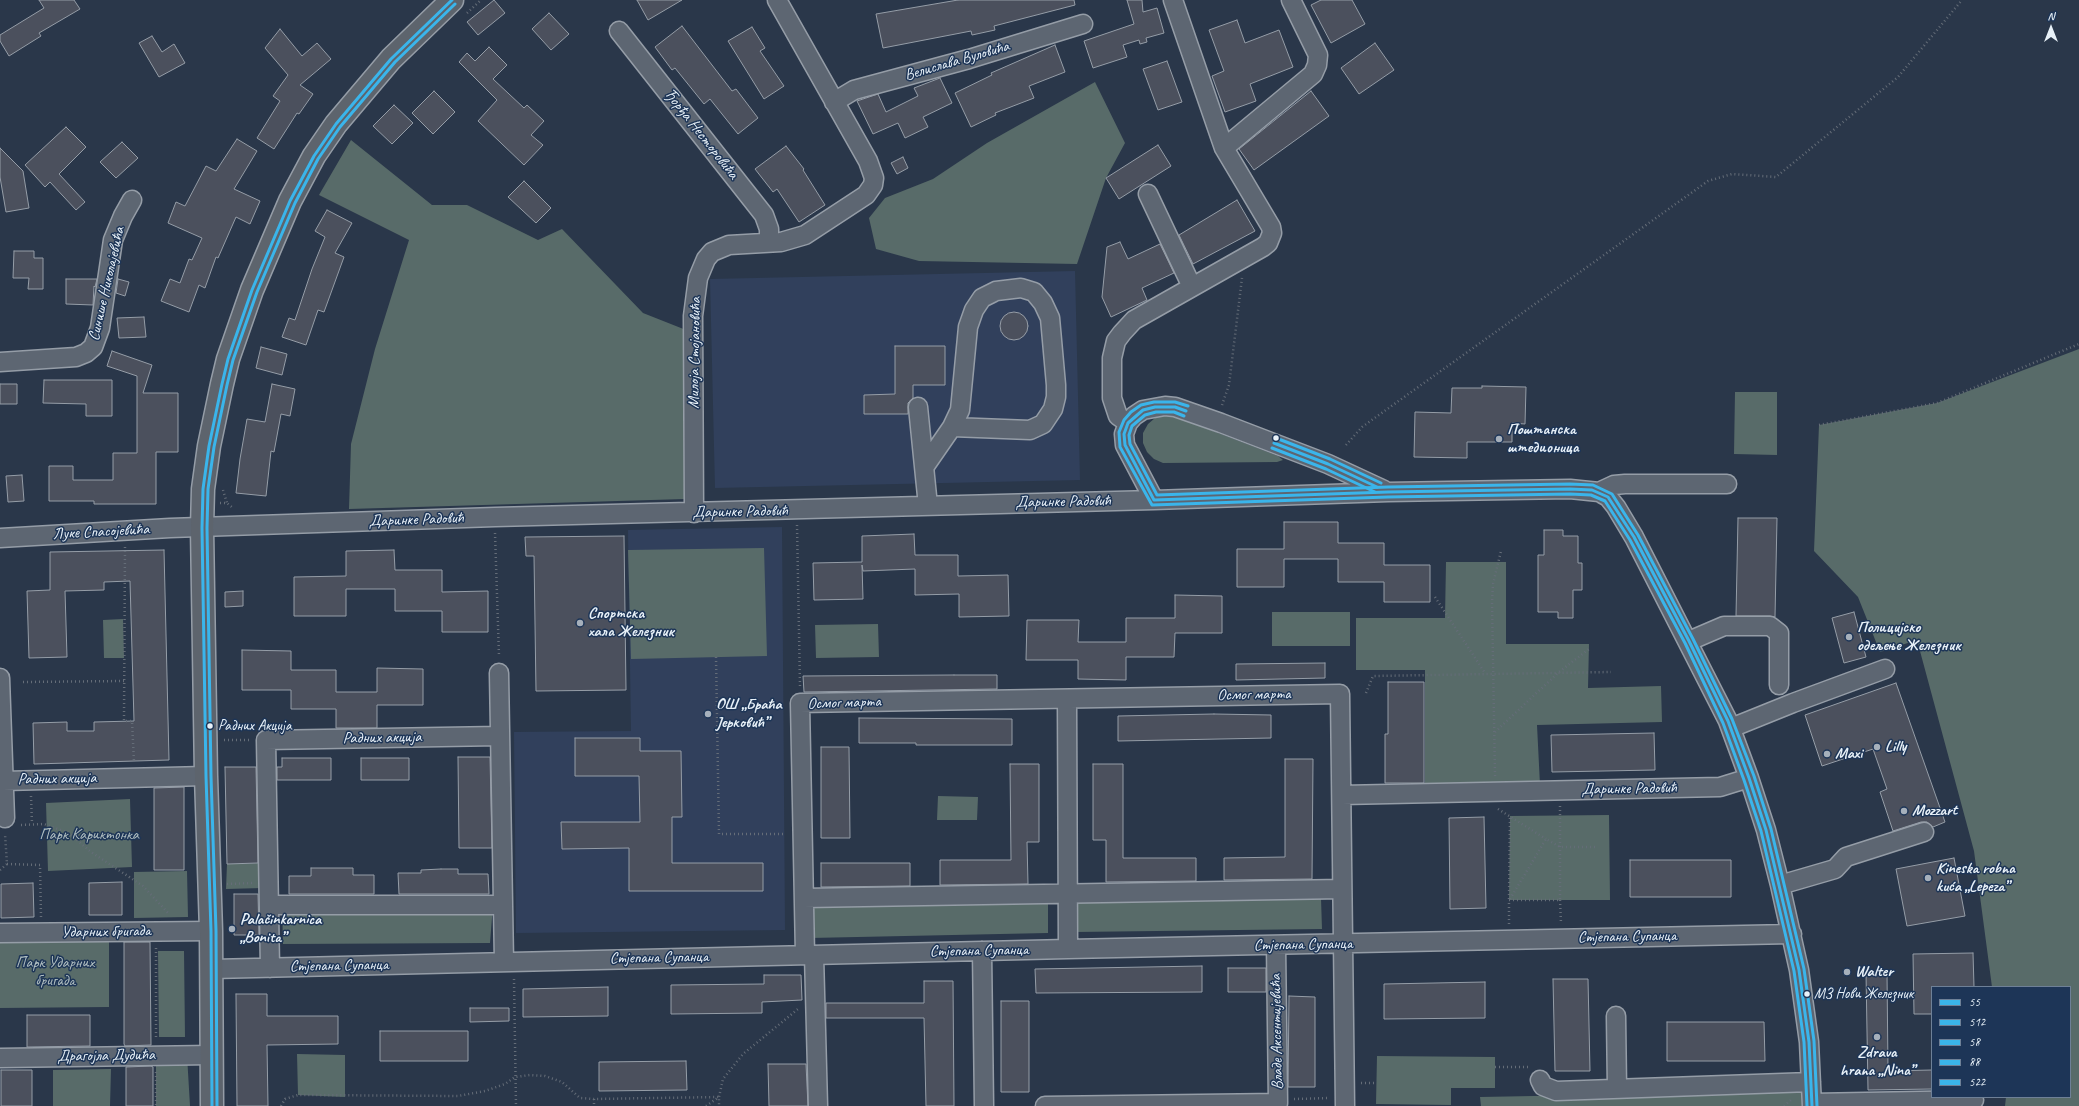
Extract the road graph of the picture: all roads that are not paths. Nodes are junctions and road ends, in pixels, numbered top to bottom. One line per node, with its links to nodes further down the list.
1 (777, 0): 7 (street, Милоја Стојановића)
2 (1173, 0): 8 (street)
3 (1291, 0): 8 (street)
4 (458, 8): 24 (main road)
5 (1083, 24): 7 (street, Велислава Вуловића)
6 (619, 31): 11 (street, Ђорђа Несторовића)
7 (834, 102): 11 (street, Милоја Стојановића)
8 (1224, 148): 12 (street)
9 (1148, 194): 12 (street)
10 (132, 200): 13 (street, Синише Николајевића)
11 (769, 242): 23 (street, Милоја Стојановића)
12 (1192, 287): 15 (street)
13 (0, 362)
14 (918, 407): 17 (street)
15 (1128, 423): 19 (street); 21 (street)
16 (952, 428): 16 (street); 17 (street)
17 (925, 466): 22 (street)
18 (1727, 484): 20 (street)
19 (1388, 492): 20 (street, Даринке Радовић); 21 (street, Даринке Радовић)
20 (1599, 492): 26 (street)
21 (1154, 500): 22 (street, Даринке Радовић)
22 (928, 506): 23 (street, Даринке Радовић)
23 (694, 513): 24 (street, Даринке Радовић)
24 (202, 528): 25 (street, Луке Спасојевића); 35 (main road)
25 (0, 538)
26 (1689, 642): 30 (street); 32 (street)
27 (1885, 669): 32 (street)
28 (499, 673): 33 (street)
29 (0, 678): 37 (street)
30 (1779, 685)
31 (1067, 698): 38 (street, Осмог марта); 43 (street); 44 (street, Осмог марта)
32 (1730, 728): 36 (street)
33 (499, 736): 34 (street, Радних акција); 45 (street)
34 (266, 740): 46 (street, Стјепана Супанца)
35 (206, 776): 37 (street, Радних акција); 47 (main road)
36 (1749, 778): 38 (street, Даринке Радовић); 41 (street)
37 (3, 781): 39 (street)
38 (1342, 795): 42 (street, Осмог марта)
39 (10, 825)
40 (1924, 832): 41 (street)
41 (1780, 886): 49 (street)
42 (1342, 888): 43 (street); 50 (street, Осмог марта)
43 (1067, 894): 44 (street); 52 (street)
44 (804, 898): 54 (street, Осмог марта)
45 (502, 904): 46 (street); 56 (street)
46 (269, 905): 55 (street, Стјепана Супанца)
47 (211, 931): 48 (street, Ударних бригада); 57 (main road)
48 (0, 933)
49 (1792, 934): 50 (street, Стјепана Супанца); 62 (street)
50 (1342, 944): 51 (street, Стјепана Супанца); 65 (street, Осмог марта)
51 (1276, 945): 52 (street, Стјепана Супанца); 70 (street, Владе Аксентијевића)
52 (1068, 949): 53 (street, Стјепана Супанца)
53 (982, 951): 54 (street, Стјепана Супанца); 69 (street)
54 (809, 955): 56 (street, Стјепана Супанца); 68 (street)
55 (270, 968): 56 (street, Стјепана Супанца); 57 (street, Стјепана Супанца)
56 (509, 968)
57 (212, 969): 59 (main road)
58 (1616, 1016): 63 (street)
59 (212, 1054): 60 (street, Драгојла Дудића); 67 (main road)
60 (0, 1058)
61 (1536, 1074): 63 (street)
62 (1811, 1082): 63 (street); 66 (street)
63 (1617, 1089)
64 (1974, 1100): 66 (street)
65 (1345, 1102)
66 (1812, 1105)
67 (212, 1106)
68 (818, 1106)
69 (984, 1106)
70 (1045, 1106)

